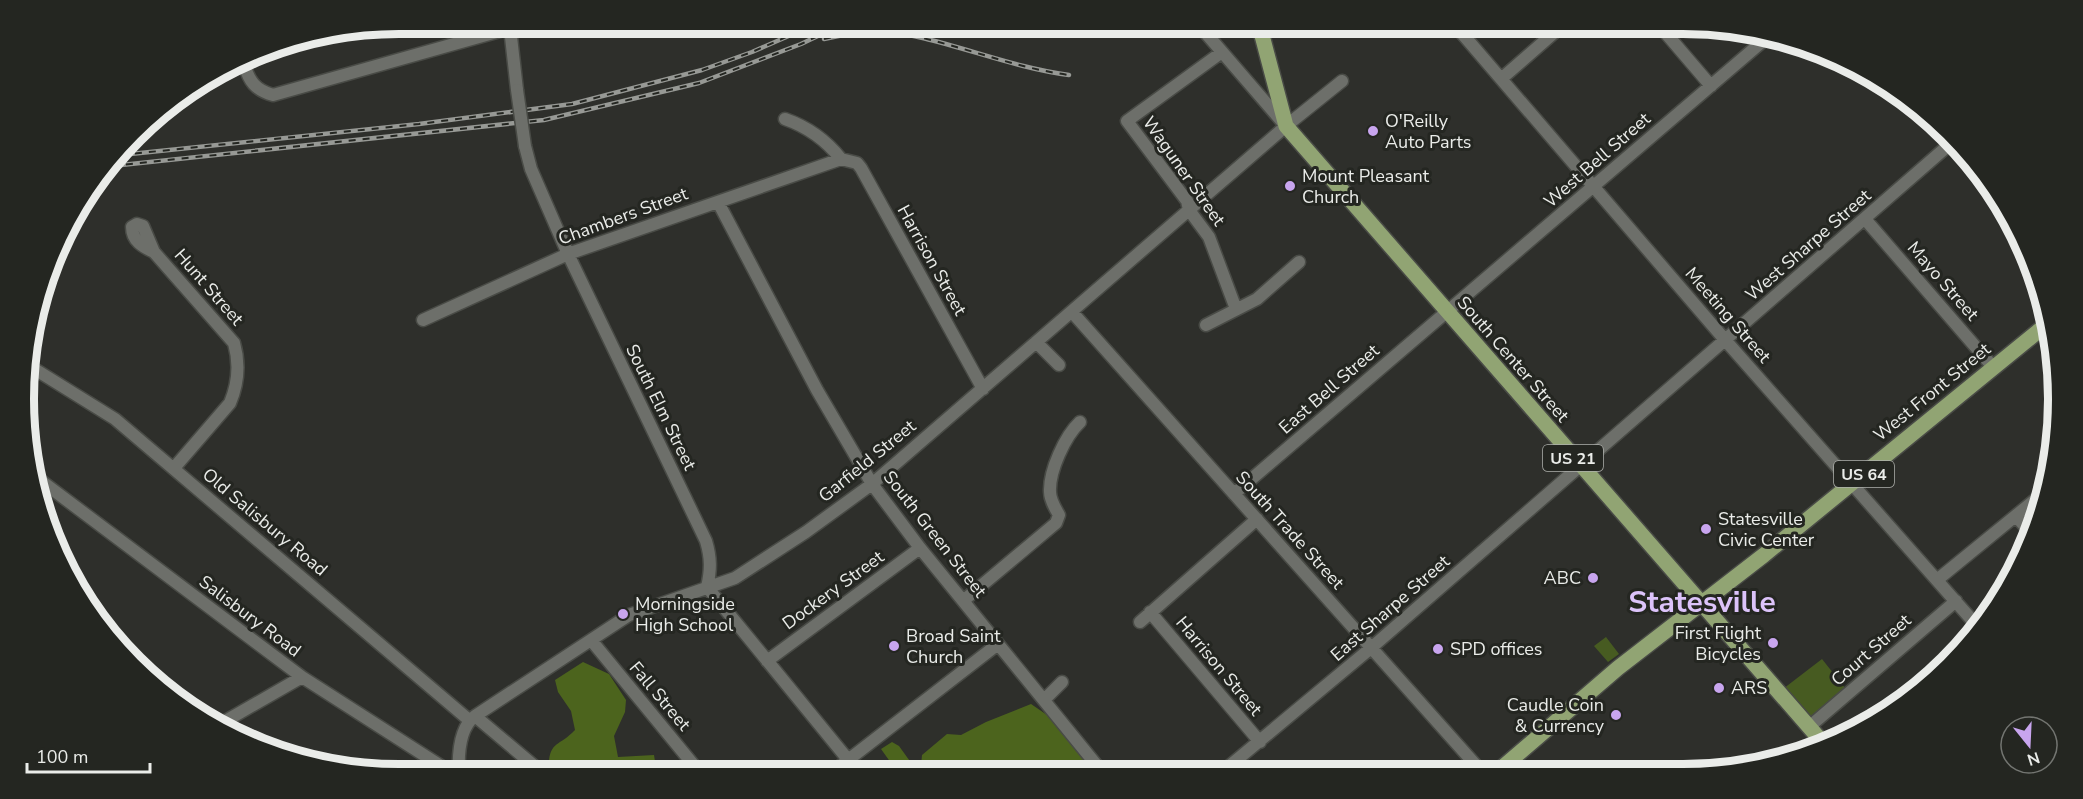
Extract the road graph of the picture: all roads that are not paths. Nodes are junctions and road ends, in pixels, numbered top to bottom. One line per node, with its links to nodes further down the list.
1 (489, 34): 10 (street)
2 (511, 34): 23 (street, South Elm Street, bridge)
3 (1207, 34): 9 (street, South Center Street)
4 (1263, 34): 15 (main road, US 21)
5 (1463, 34): 11 (street, Meeting Street)
6 (1553, 34): 11 (street)
7 (1667, 34): 13 (street)
8 (1761, 43): 13 (street, West Bell Street)
9 (1222, 52): 15 (street, South Center Street); 20 (street, Waguner Street)
10 (246, 68)
11 (1501, 79): 18 (street, Meeting Street)
12 (1342, 81): 15 (street, Garfield Street)
13 (1711, 86): 18 (street, West Bell Street)
14 (785, 118): 17 (street, Harrison Street)
15 (1286, 126): 20 (street, Garfield Street); 27 (main road, South Center Street / US 21)
16 (1947, 147): 21 (street, West Sharpe Street)
17 (842, 159): 19 (street, Chambers Street); 36 (street, Harrison Street)
18 (1594, 186): 27 (street, West Bell Street); 31 (street, Meeting Street)
19 (718, 202): 23 (street, Chambers Street); 41 (street, South Green Street)
20 (1189, 210): 25 (street, Waguner Street); 26 (street, Garfield Street)
21 (1865, 219): 31 (street, West Sharpe Street); 34 (street, Mayo Street)
22 (154, 252): 39 (street, Hunt Street)
23 (567, 254): 28 (street, Chambers Street); 50 (street, South Elm Street)
24 (1299, 262): 25 (street)
25 (1236, 309): 29 (street)
26 (1072, 312): 32 (street, Garfield Street); 43 (street, South Trade Street)
27 (1447, 312): 38 (main road, South Center Street / US 21); 43 (street, East Bell Street)
28 (423, 320)
29 (1206, 325)
30 (2041, 329): 34 (main road, West Front Street / US 64)
31 (1726, 341): 38 (street, West Sharpe Street); 42 (street, Meeting Street)
32 (1036, 342): 33 (street); 36 (street, Garfield Street)
33 (1059, 365)
34 (1993, 367): 42 (main road, West Front Street / US 64)
35 (36, 370): 39 (street, Old Salisbury Road)
36 (983, 389): 41 (street, Garfield Street)
37 (1080, 422): 51 (street)
38 (1581, 467): 53 (main road, South Center Street / US 21); 59 (street, East Sharpe Street)
39 (174, 468): 64 (street, Old Salisbury Road)
40 (45, 484): 61 (street, Salisbury Road)
41 (872, 484): 48 (street, South Green Street); 50 (street, Garfield Street)
42 (1851, 484): 49 (street, Meeting Street); 53 (main road, West Front Street / US 64)
43 (1234, 494): 46 (street, South Trade Street)
44 (2034, 501): 45 (street)
45 (2016, 516): 47 (street); 49 (street)
46 (1257, 519): 54 (street); 59 (street, South Trade Street)
47 (2025, 527)
48 (920, 548): 51 (street, South Green Street); 60 (street, Dockery Street)
49 (1936, 580): 52 (street, Meeting Street)
50 (707, 587): 57 (street, Garfield Street); 60 (street)
51 (963, 601): 58 (street, South Green Street)
52 (1956, 601): 55 (street, Meeting Street); 66 (street, Court Street)
53 (1702, 602): 66 (main road, South Center Street); 78 (main road, West Front Street)
54 (1150, 612): 56 (street); 68 (street, Harrison Street)
55 (1973, 621)
56 (1140, 622)
57 (591, 640): 64 (street, Garfield Street); 73 (street, Fall Street)
58 (998, 644): 63 (street, South Green Street); 69 (street)
59 (1371, 648): 68 (street, East Sharpe Street); 77 (street, South Trade Street)
60 (767, 661): 69 (street)
61 (302, 677): 65 (street); 70 (street, Salisbury Road)
62 (1062, 682): 63 (street)
63 (1044, 700): 75 (street, South Green Street)
64 (472, 718): 71 (street); 72 (street, Old Salisbury Road)
65 (226, 721)
66 (1809, 726): 67 (main road, South Center Street)
67 (1819, 738)
68 (1260, 742): 76 (street, East Sharpe Street)
69 (849, 762): 74 (street)
70 (440, 764)
71 (458, 764)
72 (530, 764)
73 (693, 764)
74 (846, 764)
75 (1096, 764)
76 (1232, 764)
77 (1475, 764)
78 (1506, 764)

